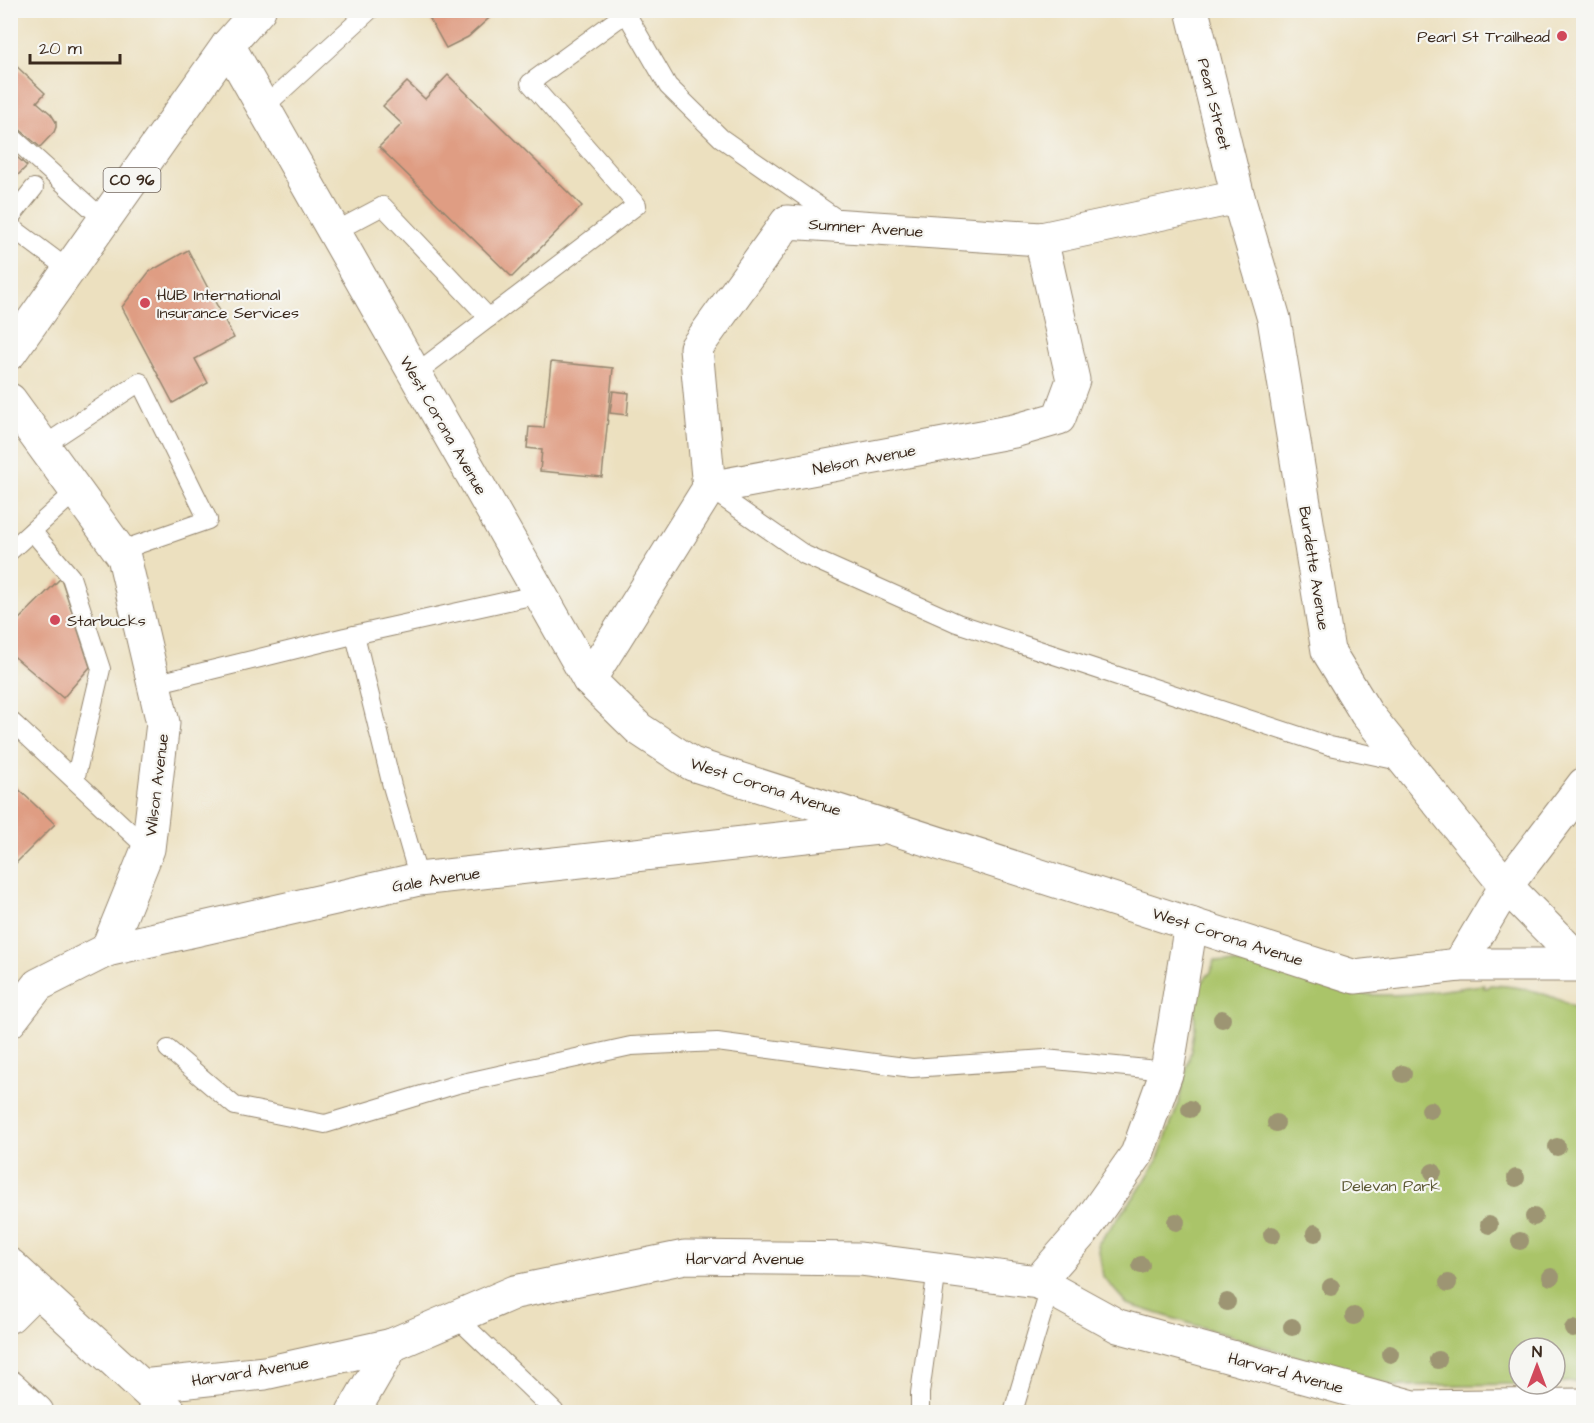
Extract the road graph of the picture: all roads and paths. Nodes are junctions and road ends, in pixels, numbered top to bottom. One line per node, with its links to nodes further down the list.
1 (370, 10): 6 (lane)
2 (1192, 10): 9 (street, Pearl Street)
3 (627, 11): 13 (lane); 17 (lane)
4 (254, 12): 5 (street, CO 96)
5 (228, 45): 6 (street, West Corona Avenue); 11 (street, CO 96)
6 (263, 108): 14 (street, West Corona Avenue)
7 (10, 135): 11 (lane)
8 (34, 188): 10 (lane)
9 (1238, 197): 15 (street, Sumner Avenue); 32 (street, Burdette Avenue)
10 (10, 218)
11 (104, 220): 16 (street, CO 96)
12 (10, 226): 16 (lane)
13 (847, 226): 15 (street, Sumner Avenue); 22 (street, Sumner Avenue)
14 (334, 232): 17 (lane); 19 (street, West Corona Avenue)
15 (1041, 239): 22 (street, Nelson Avenue)
16 (69, 270): 18 (street, CO 96)
17 (489, 318): 19 (lane)
18 (10, 353)
19 (415, 374): 27 (street, West Corona Avenue)
20 (10, 400): 21 (street, Wilson Avenue)
21 (43, 446): 23 (street, Wilson Avenue); 26 (lane)
22 (709, 488): 29 (street); 32 (lane)
23 (76, 491): 24 (lane); 26 (street, Wilson Avenue)
24 (32, 531): 25 (lane); 33 (lane)
25 (10, 551)
26 (119, 551): 30 (street, Wilson Avenue)
27 (540, 594): 28 (lane); 29 (street, West Corona Avenue)
28 (355, 635): 30 (lane); 37 (lane)
29 (589, 680): 35 (street, West Corona Avenue)
30 (154, 684): 36 (street, Wilson Avenue)
31 (10, 720): 33 (lane)
32 (1406, 762): 38 (street, Burdette Avenue)
33 (75, 780): 36 (lane)
34 (1584, 784): 38 (street)
35 (892, 827): 37 (street, Gale Avenue); 39 (street, West Corona Avenue)
36 (148, 849): 40 (street, Wilson Avenue)
37 (419, 879): 40 (street, Gale Avenue)
38 (1506, 886): 41 (street); 42 (street, West Corona Avenue)
39 (1191, 924): 41 (street, West Corona Avenue); 45 (street)
40 (107, 950): 43 (street, Gale Avenue)
41 (1460, 965): 42 (street, West Corona Avenue)
42 (1584, 965)
43 (10, 1021)
44 (168, 1049): 45 (lane)
45 (1167, 1071): 48 (street)
46 (10, 1265): 49 (street)
47 (937, 1269): 48 (street, Harvard Avenue); 51 (street, Harvard Avenue); 60 (lane)
48 (1044, 1285): 55 (street, Harvard Avenue); 61 (lane)
49 (36, 1290): 50 (street); 53 (street)
50 (10, 1316)
51 (456, 1317): 52 (street, Harvard Avenue); 59 (lane)
52 (392, 1345): 53 (street, Harvard Avenue); 58 (street)
53 (142, 1386): 57 (street)
54 (10, 1388): 56 (street)
55 (1584, 1405)
56 (36, 1413)
57 (170, 1413)
58 (353, 1413)
59 (555, 1413)
60 (920, 1413)
61 (1013, 1413)

